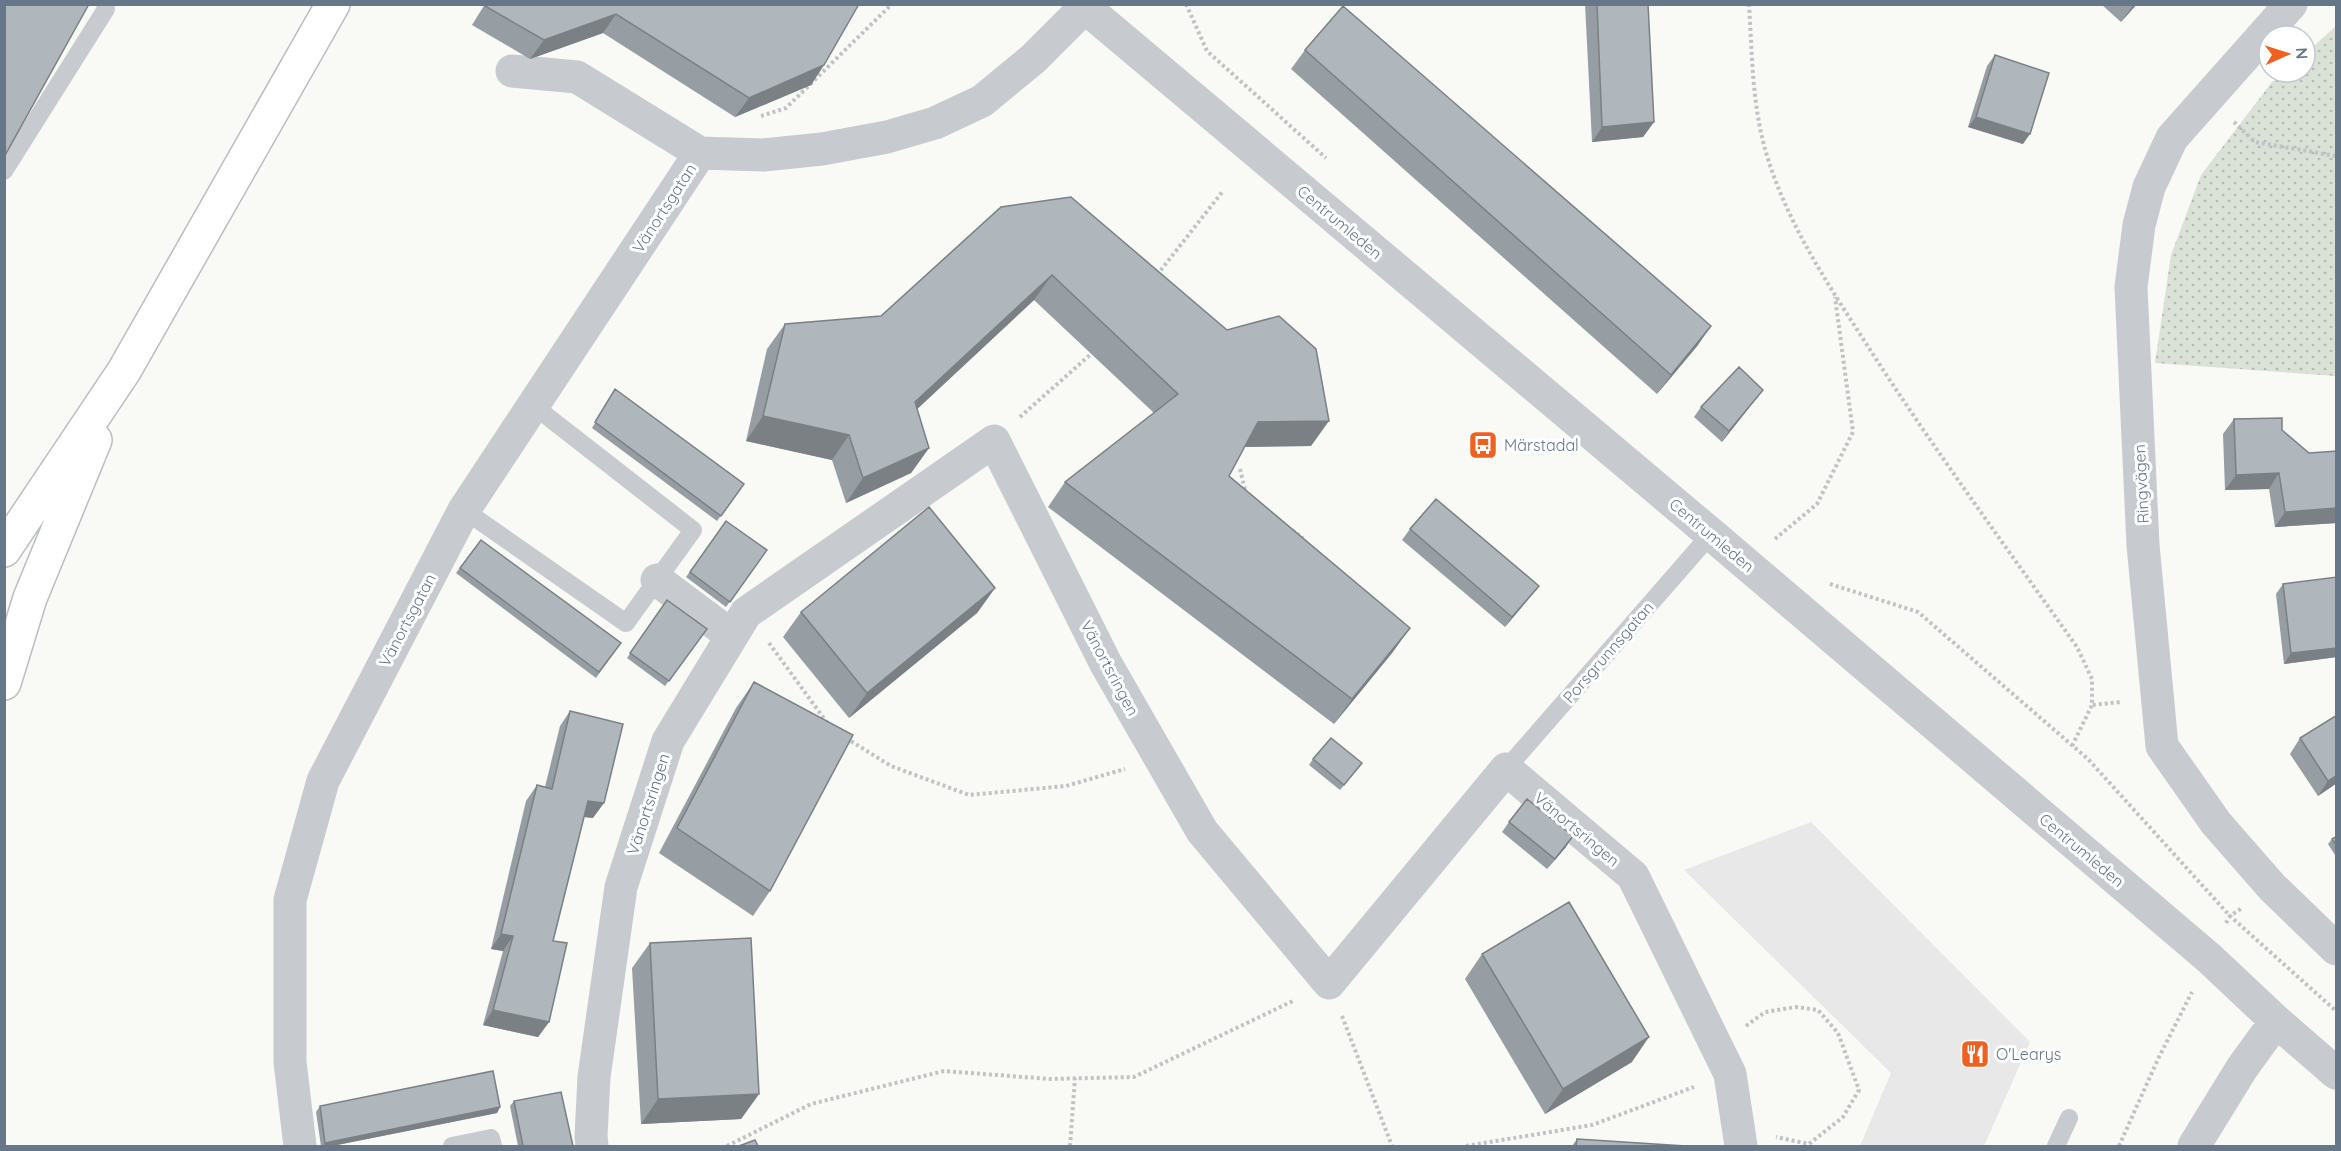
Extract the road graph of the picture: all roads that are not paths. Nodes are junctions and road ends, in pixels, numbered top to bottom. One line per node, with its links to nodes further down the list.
1 (105, 4): 7 (lane)
2 (333, 4): 8 (main road)
3 (2291, 4): 17 (street, Ringvägen)
4 (1084, 6): 6 (street); 11 (street, Centrumleden)
5 (512, 71): 6 (street)
6 (700, 153): 9 (street, Vänortsgatan)
7 (4, 171)
8 (124, 371): 12 (main road); 15 (main road)
9 (534, 406): 10 (street, Vänortsgatan); 13 (lane)
10 (464, 510): 13 (lane); 22 (street, Vänortsgatan)
11 (1711, 534): 16 (lane, Porsgrunnsgatan); 18 (street, Centrumleden)
12 (4, 550)
13 (657, 580): 14 (street)
14 (739, 624): 16 (street, Vänortsringen); 25 (street, Vänortsringen)
15 (4, 683)
16 (1506, 770): 21 (street, Vänortsringen)
17 (2337, 949)
18 (2276, 1021): 19 (street, Centrumleden); 27 (street)
19 (2337, 1073)
20 (2069, 1118): 26 (lane)
21 (1740, 1137)
22 (300, 1146)
23 (452, 1146): 24 (lane)
24 (493, 1146)
25 (592, 1146)
26 (2056, 1146)
27 (2194, 1146)

